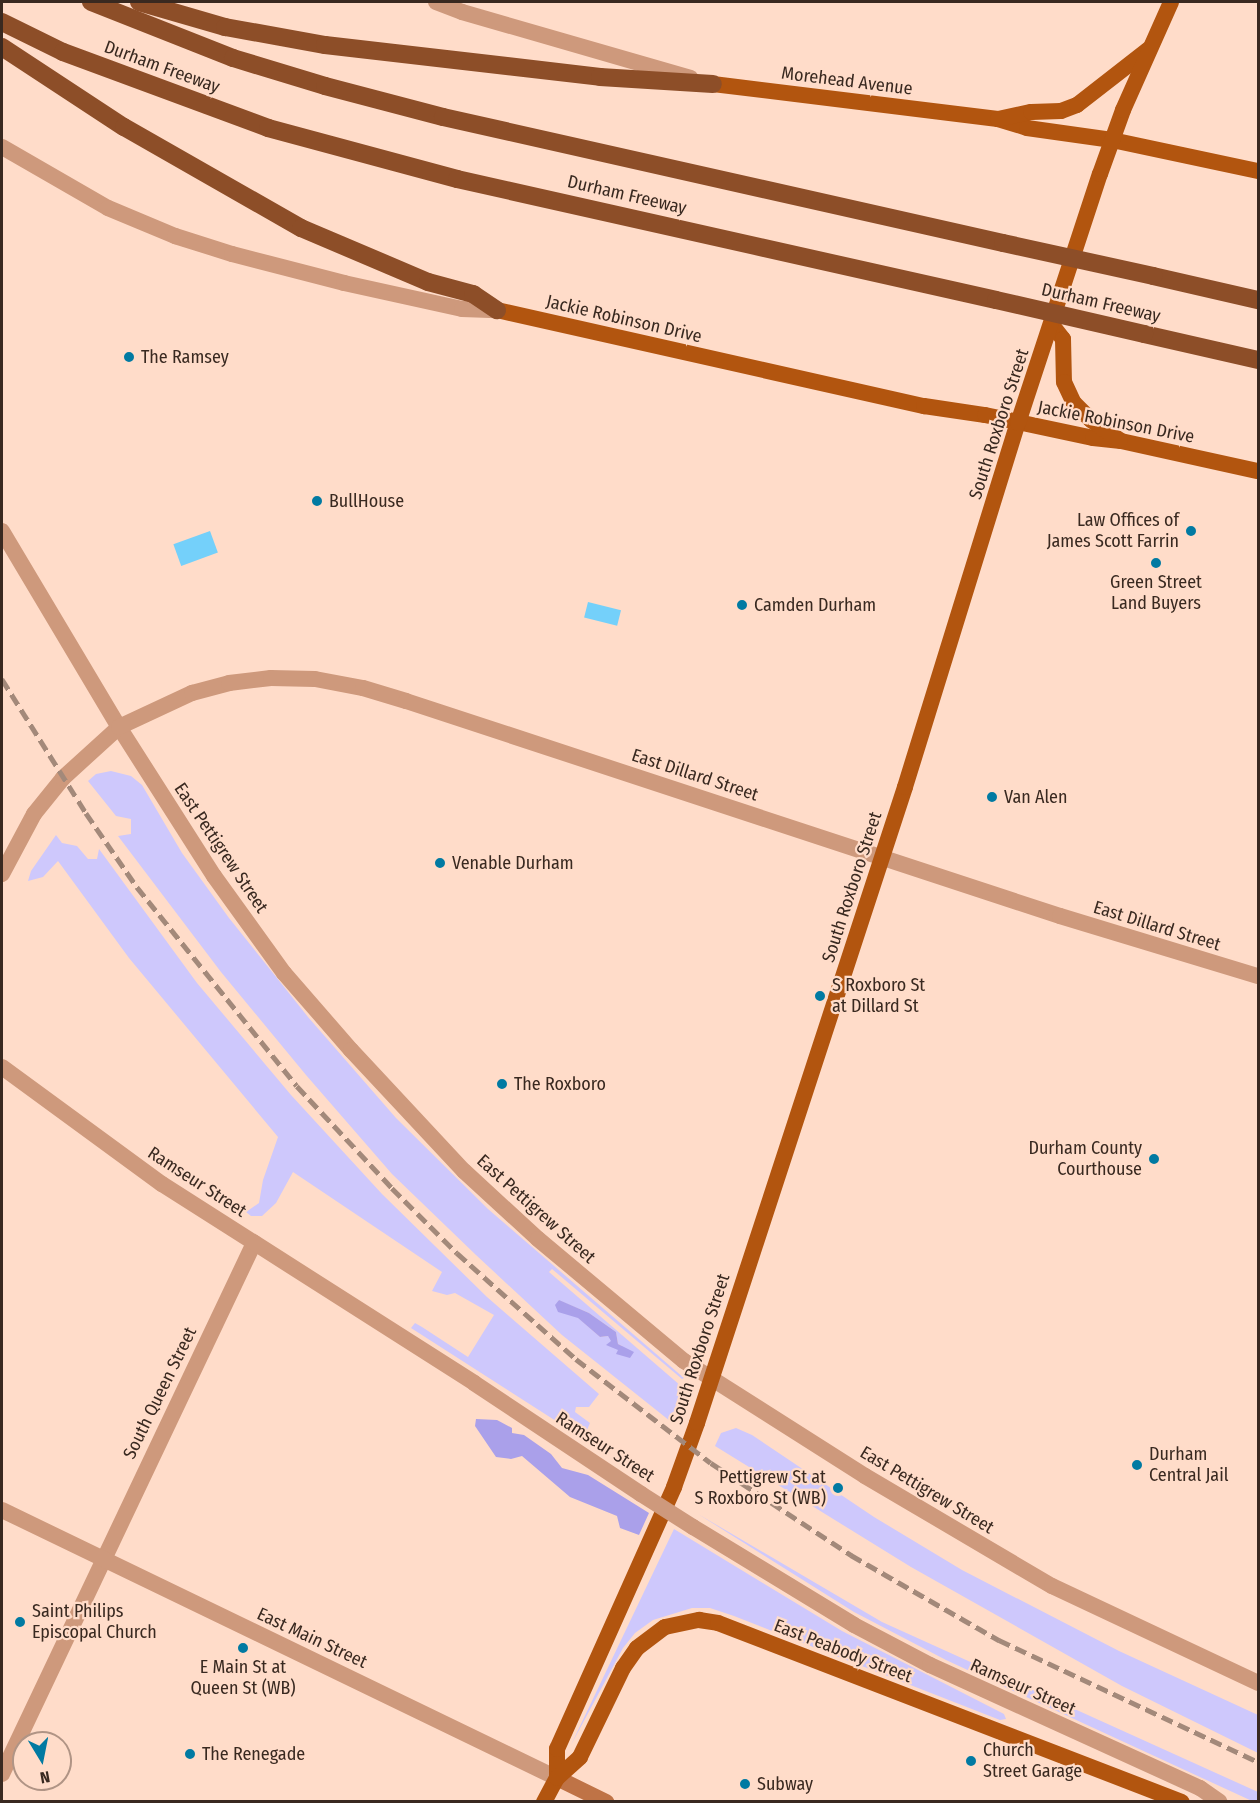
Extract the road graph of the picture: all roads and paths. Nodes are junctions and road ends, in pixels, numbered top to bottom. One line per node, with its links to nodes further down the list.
1 (91, 2): 13 (highway, Durham Freeway, bridge)
2 (140, 2): 8 (highway)
3 (436, 2): 8 (street, Morehead Avenue)
4 (1171, 2): 7 (main road, South Roxboro Street)
5 (2, 22): 16 (highway, Durham Freeway, bridge)
6 (2, 47): 14 (highway)
7 (1149, 49): 9 (main road); 10 (main road, South Roxboro Street)
8 (712, 84): 9 (main road, Morehead Avenue)
9 (998, 119): 10 (main road, Morehead Avenue)
10 (1112, 140): 12 (main road, Morehead Avenue); 15 (main road, South Roxboro Street)
11 (2, 147): 14 (street, Jackie Robinson Drive)
12 (1258, 171)
13 (1258, 300)
14 (497, 310): 17 (main road, Jackie Robinson Drive)
15 (1052, 325): 17 (main road, South Roxboro Street); 18 (main road)
16 (1258, 360)
17 (1018, 423): 18 (main road, Jackie Robinson Drive); 22 (main road, South Roxboro Street)
18 (1121, 441): 19 (main road, Jackie Robinson Drive)
19 (1258, 471)
20 (2, 531): 21 (street, East Pettigrew Street)
21 (118, 727): 22 (street, East Dillard Street); 23 (street, East Dillard Street); 27 (street, East Pettigrew Street)
22 (882, 857): 24 (street, East Dillard Street); 27 (main road, South Roxboro Street)
23 (2, 874)
24 (1258, 976)
25 (2, 1067): 26 (street, Ramseur Street)
26 (254, 1243): 29 (street, South Queen Street); 36 (street, Ramseur Street, bridge)
27 (712, 1379): 30 (street, East Pettigrew Street); 32 (main road, South Roxboro Street)
28 (2, 1510): 29 (street, East Main Street)
29 (102, 1559): 31 (street, South Queen Street); 32 (street, East Main Street)
30 (1258, 1683)
31 (2, 1774)
32 (557, 1778): 33 (main road); 34 (main road, East Main Street); 35 (main road, East Peabody Street)
33 (544, 1802)
34 (606, 1802)
35 (1182, 1802)
36 (1220, 1802)

